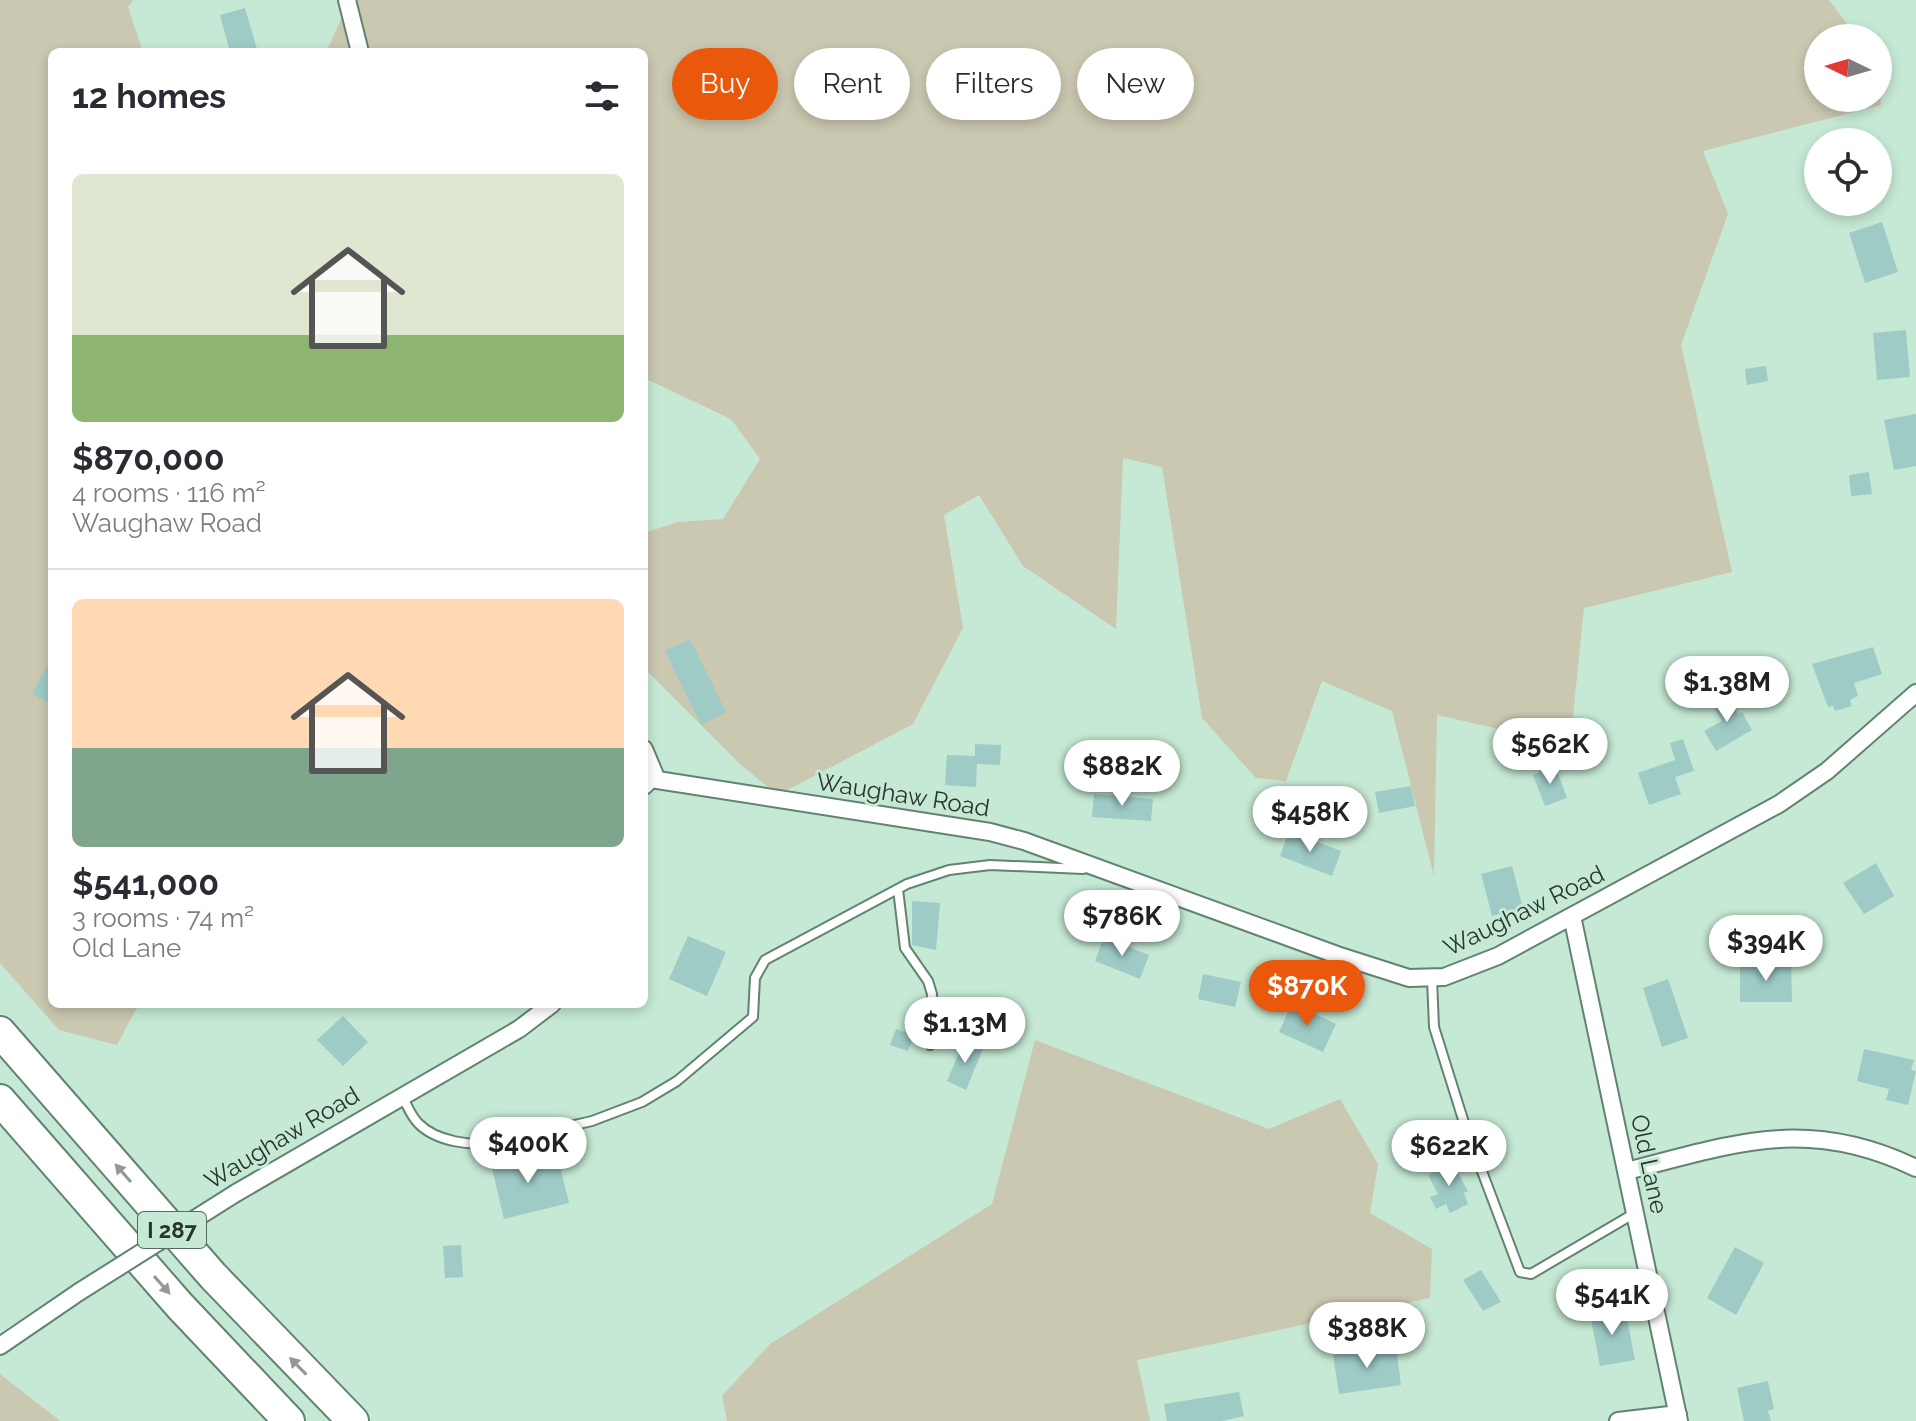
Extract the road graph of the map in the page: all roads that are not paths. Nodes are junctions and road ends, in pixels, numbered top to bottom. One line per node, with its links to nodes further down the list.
1 (347, 0): 2 (street)
2 (359, 48)
3 (1916, 693): 7 (street, Waughaw Road)
4 (650, 783): 5 (street, Waughaw Road)
5 (1099, 870): 6 (lane); 8 (street, Waughaw Road)
6 (898, 889): 11 (lane); 12 (lane)
7 (1572, 916): 8 (street, Waughaw Road); 15 (street, Old Lane)
8 (1432, 979): 16 (lane)
9 (547, 1008): 12 (street, Waughaw Road)
10 (0, 1032): 20 (highway, I 287, one-way to 10)
11 (930, 1045)
12 (402, 1096): 17 (street, Waughaw Road, bridge)
13 (0, 1100): 19 (highway, I 287, one-way to 19)
14 (1916, 1168): 15 (street)
15 (1627, 1171): 16 (street, Old Lane)
16 (1635, 1212): 18 (street, Old Lane)
17 (1, 1342)
18 (1679, 1417): 21 (street)
19 (289, 1421)
20 (353, 1421)
21 (1618, 1421)

